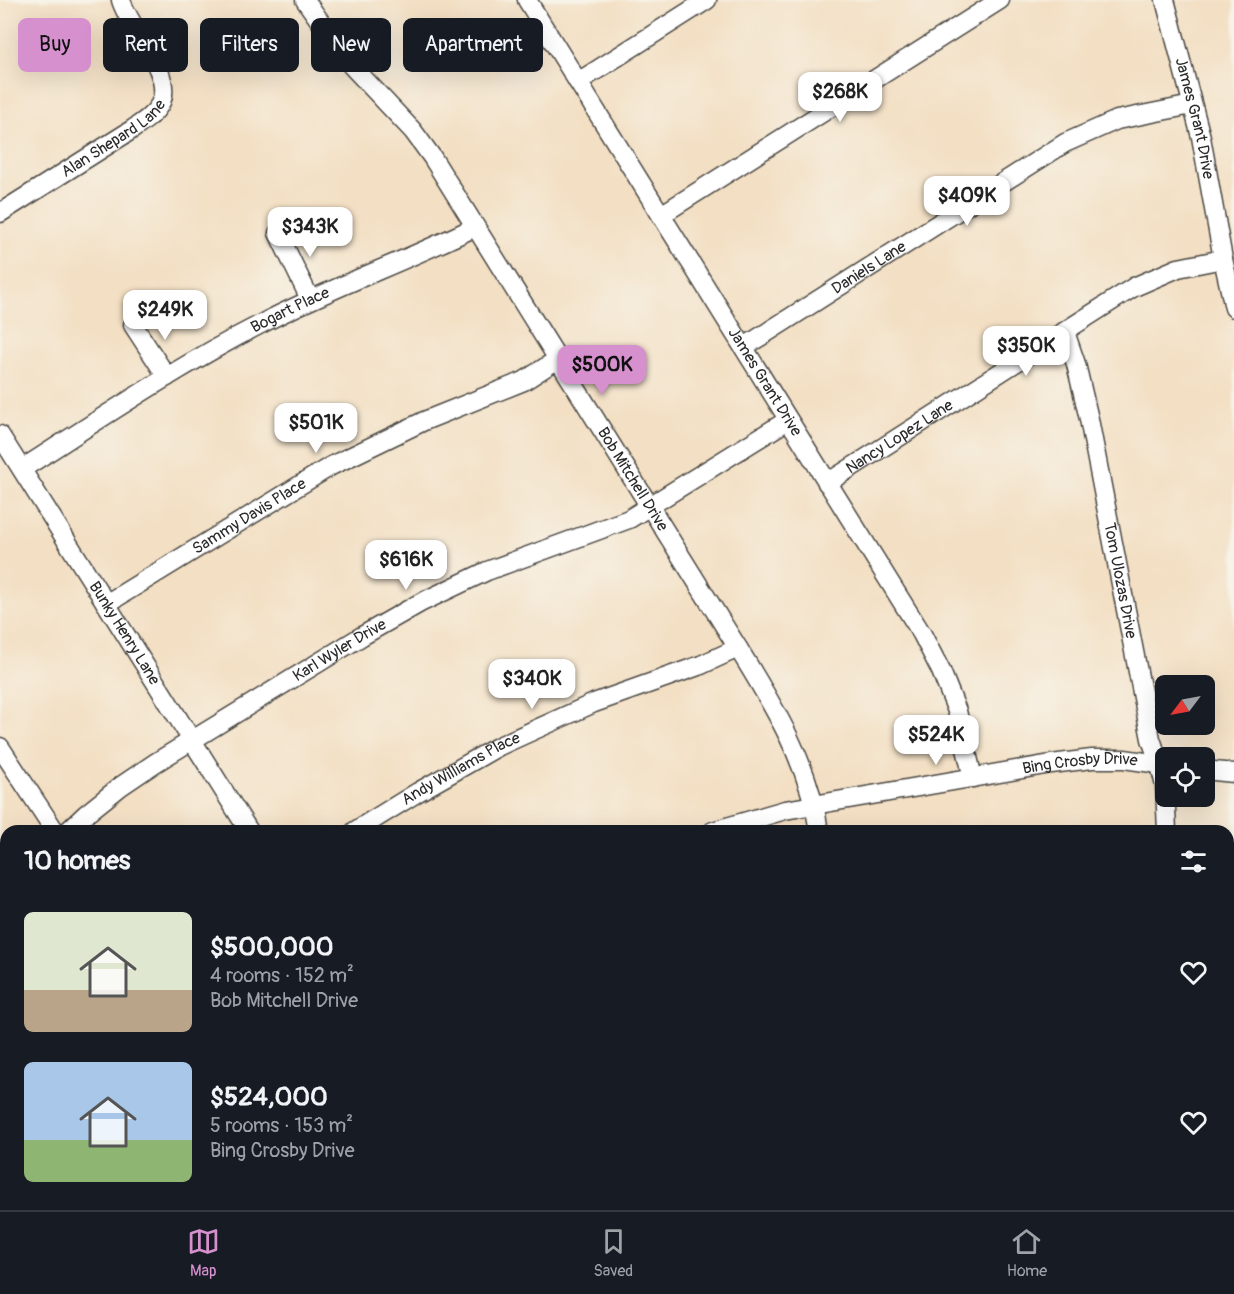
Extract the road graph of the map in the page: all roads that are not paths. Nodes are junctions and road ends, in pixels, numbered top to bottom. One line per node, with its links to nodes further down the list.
1 (121, 0): 9 (street, Alan Shepard Lane)
2 (305, 0): 11 (street, Bob Mitchell Drive)
3 (527, 0): 7 (street, James Grant Drive)
4 (707, 0): 7 (street)
5 (1000, 0): 10 (street)
6 (1165, 0): 8 (street, James Grant Drive)
7 (578, 82): 10 (street, James Grant Drive)
8 (1192, 105): 13 (street, James Grant Drive); 18 (street, Daniels Lane)
9 (0, 213)
10 (661, 215): 18 (street, James Grant Drive)
11 (475, 227): 14 (street, Bogart Place); 19 (street, Bob Mitchell Drive)
12 (278, 232): 14 (street)
13 (1223, 260): 15 (street, James Grant Drive); 17 (street, Nancy Lopez Lane)
14 (310, 299): 20 (street, Bogart Place)
15 (1234, 308)
16 (133, 325): 20 (street)
17 (1065, 332): 24 (street, Nancy Lopez Lane); 30 (street, Tom Ulozas Drive)
18 (744, 347): 21 (street, James Grant Drive)
19 (558, 359): 25 (street, Bob Mitchell Drive); 26 (street, Sammy Davis Place)
20 (167, 377): 23 (street, Bogart Place)
21 (788, 420): 24 (street, James Grant Drive); 25 (street, Karl Wyler Drive)
22 (0, 435): 23 (street, Bunky Henry Lane)
23 (22, 469): 26 (street, Bunky Henry Lane)
24 (827, 483): 34 (street, James Grant Drive)
25 (650, 506): 27 (street, Bob Mitchell Drive); 28 (street, Karl Wyler Drive)
26 (106, 604): 28 (street, Bunky Henry Lane)
27 (738, 648): 35 (street, Bob Mitchell Drive); 40 (street, Andy Williams Place)
28 (192, 740): 38 (street, Karl Wyler Drive); 39 (street, Bunky Henry Lane)
29 (0, 747): 37 (street)
30 (1155, 748)
31 (1155, 764): 34 (street, Bing Crosby Drive)
32 (1215, 771): 33 (street)
33 (1234, 773)
34 (973, 778): 35 (street, Bing Crosby Drive)
35 (815, 804): 41 (street, Bing Crosby Drive); 42 (street, Bob Mitchell Drive)
36 (1166, 807): 43 (street, Tom Ulozas Drive)
37 (51, 825)
38 (74, 825)
39 (245, 825)
40 (365, 825)
41 (733, 825)
42 (818, 825)
43 (1167, 825)

